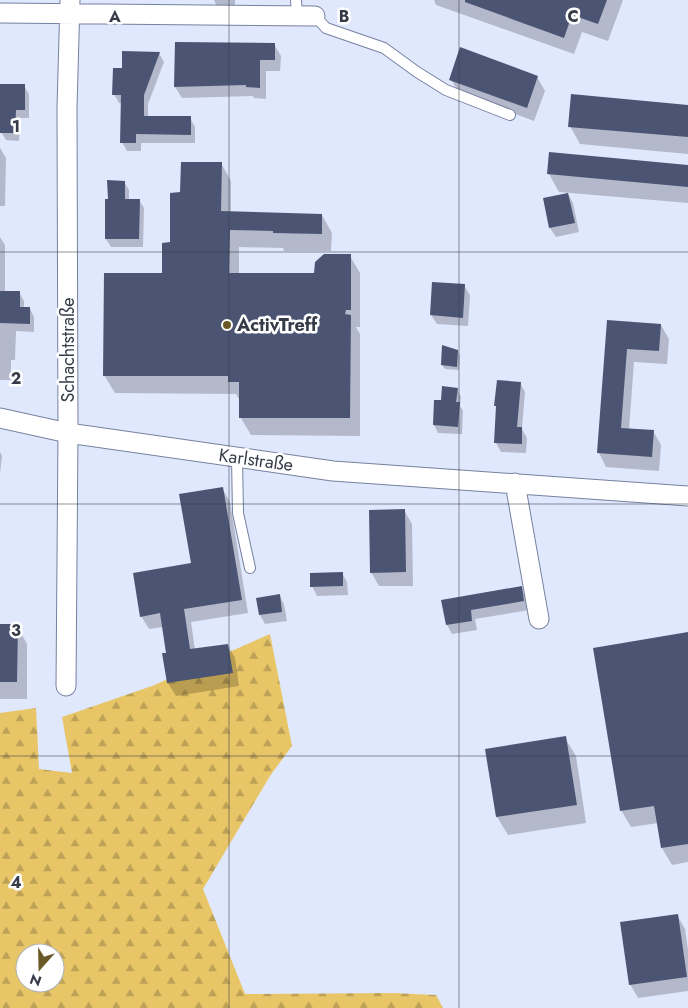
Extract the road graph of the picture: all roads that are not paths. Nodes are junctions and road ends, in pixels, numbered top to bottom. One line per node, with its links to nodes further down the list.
1 (70, 7): 2 (street); 3 (street); 6 (street, Schachtstraße)
2 (303, 11): 4 (lane)
3 (0, 13)
4 (510, 115)
5 (0, 418): 6 (street, Karlstraße)
6 (68, 433): 7 (street, Karlstraße); 12 (street, Schachtstraße)
7 (237, 457): 8 (street, Karlstraße); 10 (lane)
8 (515, 483): 9 (street, Karlstraße); 11 (street)
9 (688, 496)
10 (250, 568)
11 (539, 619)
12 (66, 686)

